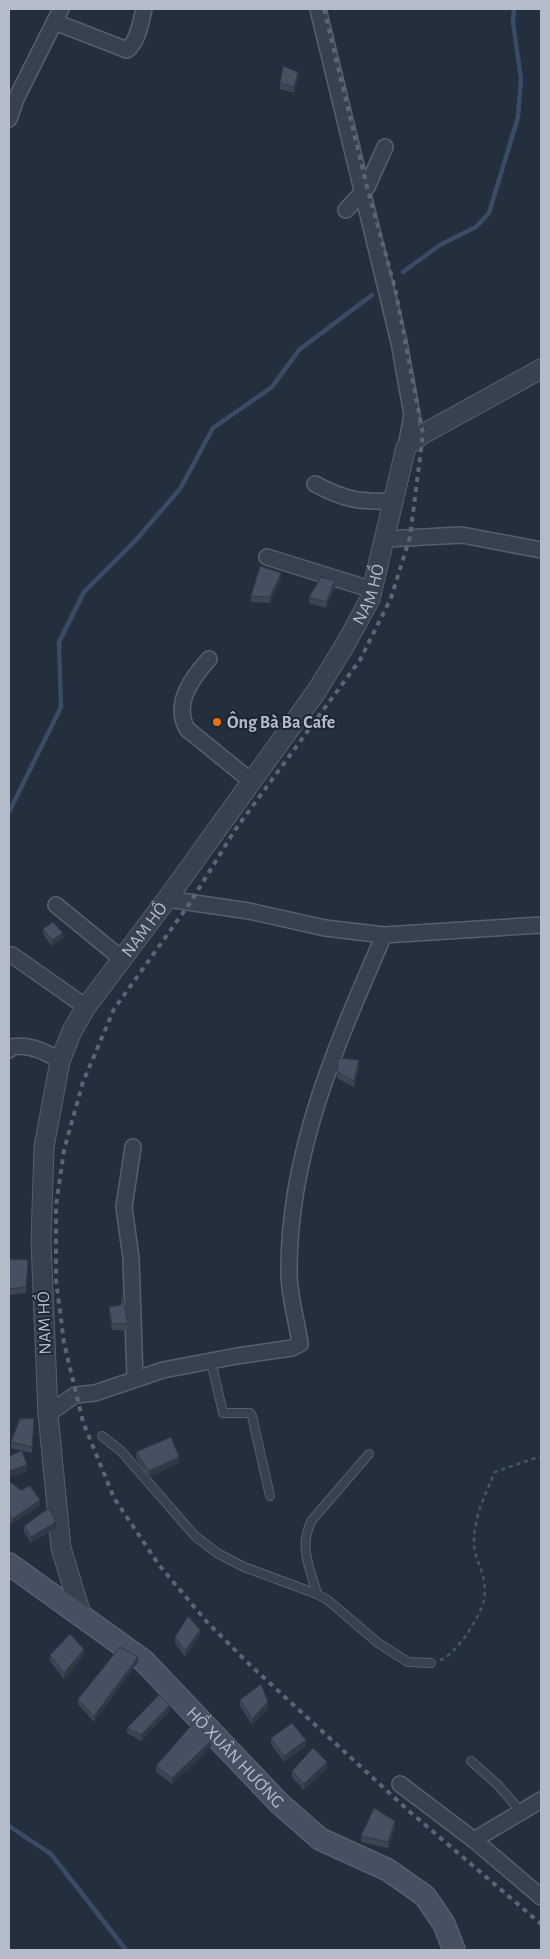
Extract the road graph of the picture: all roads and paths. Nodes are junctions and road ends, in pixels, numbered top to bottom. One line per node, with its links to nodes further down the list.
1 (144, 9): 3 (street)
2 (318, 9): 6 (street)
3 (58, 15): 4 (street)
4 (9, 119)
5 (385, 147): 6 (street)
6 (362, 193): 7 (street); 9 (street)
7 (346, 210)
8 (541, 369): 9 (street)
9 (406, 447): 11 (street, NAM HỒ)
10 (315, 484): 11 (street)
11 (394, 501): 12 (street, NAM HỒ)
12 (386, 539): 13 (street); 15 (street, NAM HỒ)
13 (541, 550)
14 (267, 557): 15 (street)
15 (373, 590): 17 (street, NAM HỒ)
16 (209, 659): 17 (street)
17 (252, 781): 18 (street, NAM HỒ)
18 (167, 899): 21 (street); 23 (street, NAM HỒ)
19 (56, 905): 23 (street)
20 (541, 925): 21 (street)
21 (384, 935): 28 (street)
22 (12, 955): 24 (street)
23 (122, 959): 24 (street, NAM HỒ)
24 (86, 1007): 26 (street, NAM HỒ)
25 (9, 1050): 26 (street)
26 (60, 1061): 30 (street, NAM HỒ)
27 (133, 1147): 29 (street)
28 (211, 1361): 29 (street); 34 (lane)
29 (135, 1379): 30 (street)
30 (48, 1414): 37 (street, NAM HỒ)
31 (102, 1436): 36 (lane)
32 (369, 1454): 36 (lane)
33 (541, 1456): 38 (path)
34 (270, 1496)
35 (9, 1564): 37 (main road, HỒ XUÂN HƯƠNG)
36 (317, 1594): 38 (lane)
37 (81, 1614): 45 (main road, HỒ XUÂN HƯƠNG)
38 (431, 1663)
39 (471, 1761): 42 (lane)
40 (400, 1784): 43 (street)
41 (541, 1800): 42 (street)
42 (521, 1812): 43 (street)
43 (474, 1840): 44 (street)
44 (541, 1897)
45 (454, 1950)

